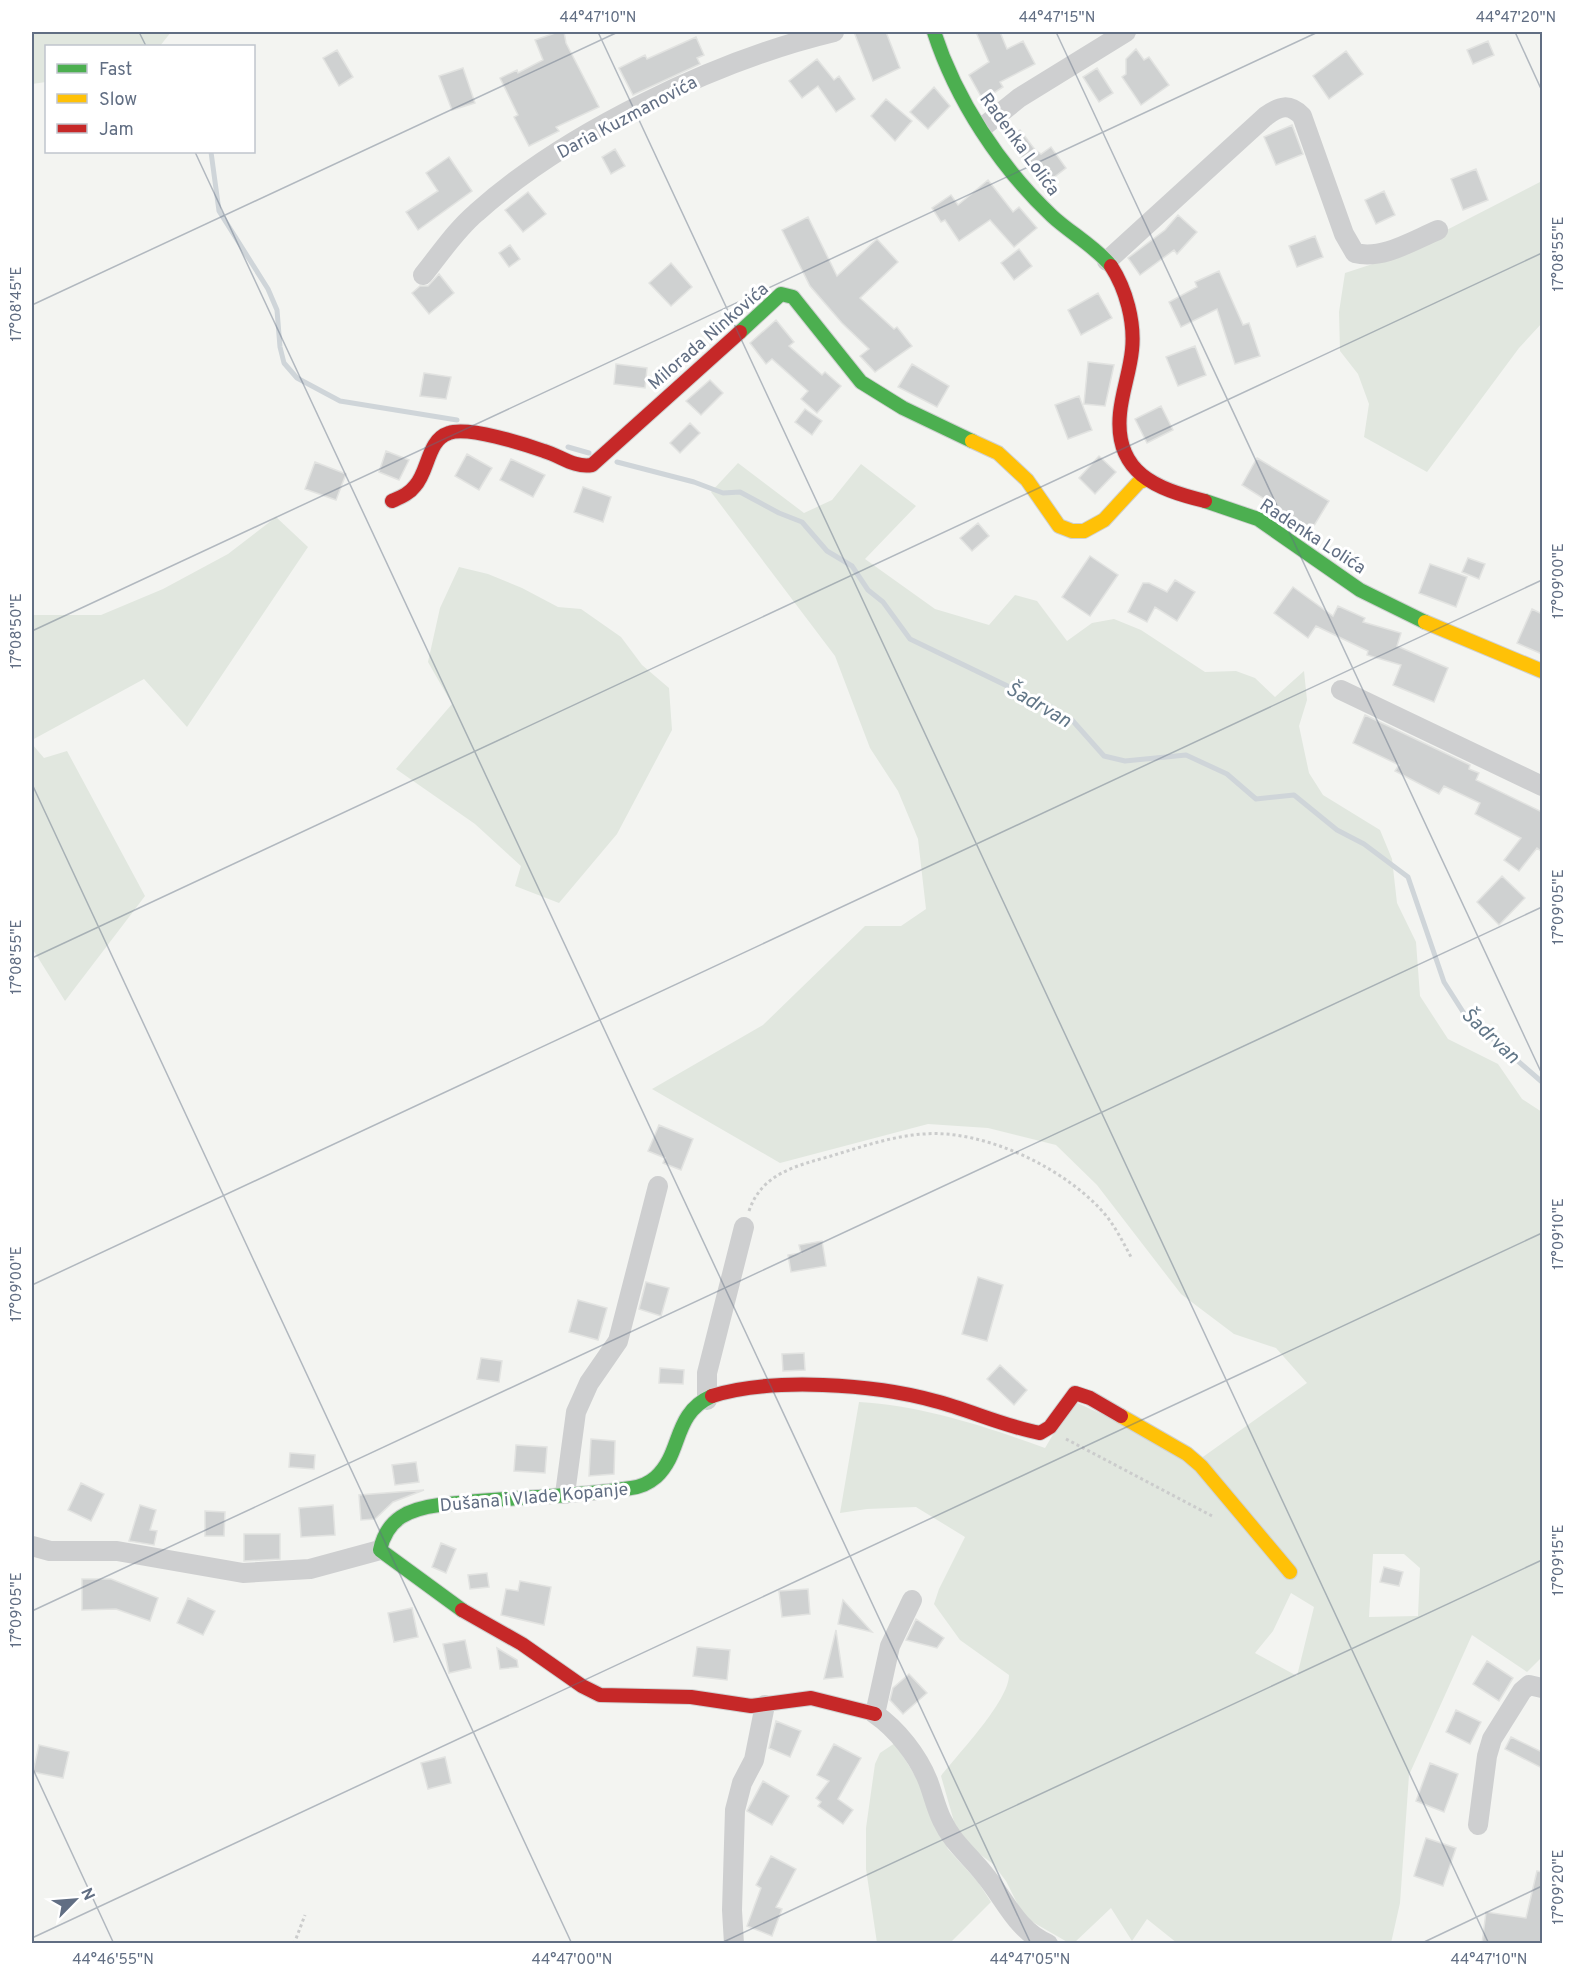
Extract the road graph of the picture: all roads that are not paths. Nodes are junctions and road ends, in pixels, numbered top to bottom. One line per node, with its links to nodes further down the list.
1 (834, 32): 7 (street, Daria Kuzmanovića)
2 (934, 32): 4 (street, Radenka Lolića)
3 (1126, 32): 4 (street)
4 (983, 127): 6 (street, Radenka Lolića)
5 (1438, 230): 6 (street)
6 (1107, 261): 8 (street, Radenka Lolića)
7 (423, 275)
8 (1145, 480): 9 (street, Milorada Ninkovića); 10 (street, Radenka Lolića)
9 (392, 501)
10 (1542, 671)
11 (1341, 690): 12 (street)
12 (1542, 786)
13 (658, 1186): 16 (street)
14 (744, 1227): 15 (street)
15 (707, 1400): 16 (street, Dušana i Vlade Kopanje); 19 (street, Dušana i Vlade Kopanje)
16 (565, 1494): 18 (street, Dušana i Vlade Kopanje)
17 (32, 1546): 18 (street)
18 (380, 1550): 22 (street)
19 (1290, 1572)
20 (912, 1600): 23 (street)
21 (1542, 1688): 24 (street)
22 (765, 1705): 23 (street); 25 (street)
23 (875, 1714): 26 (street)
24 (1478, 1825)
25 (734, 1944)
26 (1048, 1944)

